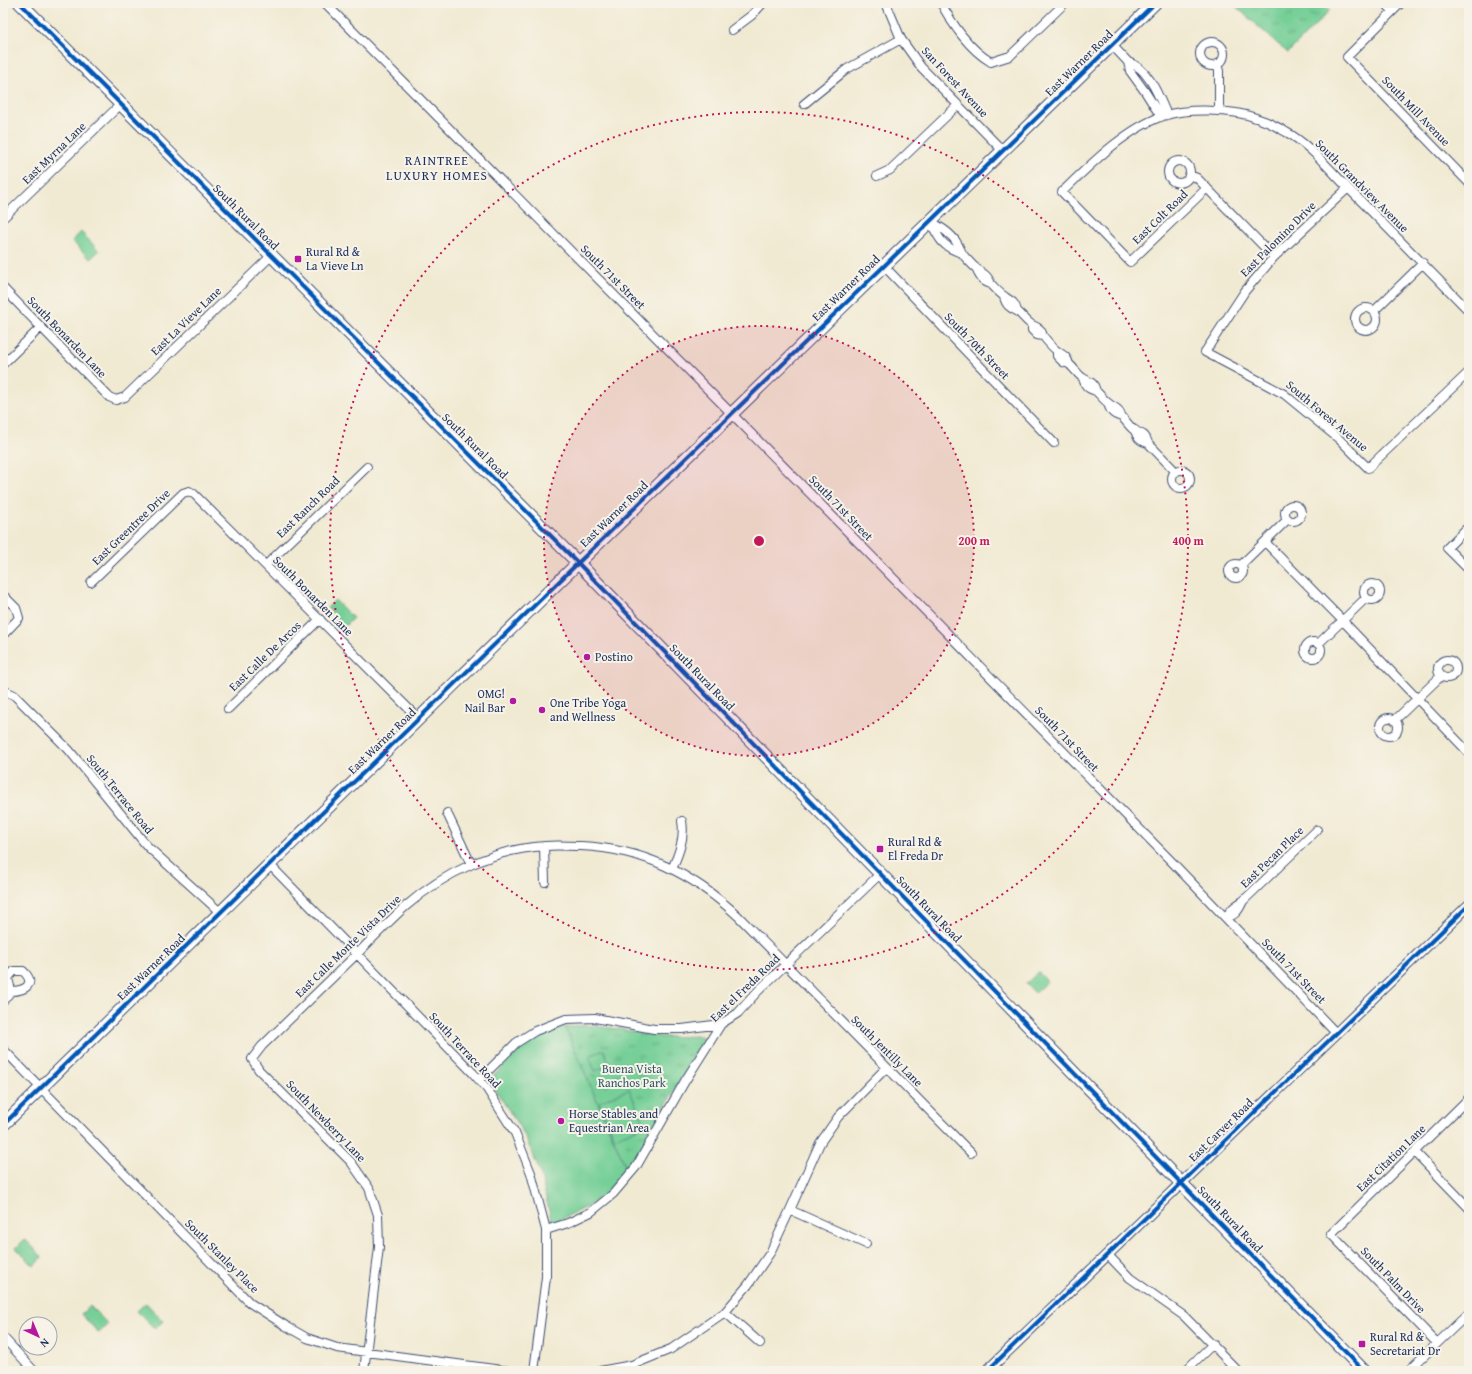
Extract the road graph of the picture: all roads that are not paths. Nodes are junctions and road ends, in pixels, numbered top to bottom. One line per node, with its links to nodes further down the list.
1 (20, 3): 18 (main road, South Rural Road)
2 (325, 3): 44 (street, South 71st Street)
3 (763, 3): 11 (street)
4 (886, 3): 12 (street, San Forest Avenue)
5 (941, 3): 6 (street)
6 (1065, 3)
7 (1155, 3): 13 (main road, East Warner Road)
8 (1385, 3): 10 (street)
9 (1401, 3): 10 (street)
10 (1393, 11): 26 (street, South Mill Avenue)
11 (732, 30)
12 (901, 39): 19 (street); 20 (street, San Forest Avenue)
13 (1112, 45): 14 (street); 23 (main road, East Warner Road)
14 (1128, 62): 16 (street); 17 (street)
15 (1217, 64): 21 (street)
16 (1154, 87): 17 (street); 22 (street)
17 (1146, 92): 22 (street)
18 (121, 104): 29 (street, East Myrna Lane); 31 (main road, South Rural Road)
19 (804, 104)
20 (958, 105): 23 (street, San Forest Avenue); 25 (street)
21 (1219, 110): 22 (street, South Grandview Avenue); 28 (street, South Grandview Avenue)
22 (1164, 116): 33 (street, South Grandview Avenue)
23 (1003, 151): 30 (main road, East Warner Road)
24 (1189, 175): 27 (street)
25 (877, 176)
26 (1469, 183)
27 (1207, 188): 32 (street); 33 (street, East Colt Road)
28 (1348, 188): 32 (street, East Palomino Drive); 34 (street, South Grandview Avenue)
29 (3, 218)
30 (930, 221): 35 (main road, East Warner Road); 47 (street)
31 (271, 256): 43 (street, East La Vieve Lane); 52 (main road, South Rural Road)
32 (1274, 257): 40 (street, East Palomino Drive)
33 (1130, 262)
34 (1423, 263): 37 (street); 38 (street, South Grandview Avenue)
35 (884, 266): 44 (main road, East Warner Road); 45 (street, South 70th Street)
36 (3, 288): 39 (street, South Bonarden Lane)
37 (1374, 311)
38 (1469, 311)
39 (41, 327): 41 (street); 43 (street, South Bonarden Lane)
40 (1205, 352): 42 (street, South Forest Avenue)
41 (3, 364)
42 (1469, 372)
43 (116, 400)
44 (732, 414): 52 (main road, East Warner Road); 81 (street, South 71st Street)
45 (1054, 443)
46 (367, 467): 53 (street, East Ranch Road)
47 (1176, 472)
48 (189, 491): 53 (street, South Bonarden Lane); 56 (street, East Greentree Drive)
49 (1288, 519): 51 (street)
50 (1469, 526): 55 (street)
51 (1265, 542): 54 (street); 60 (street)
52 (578, 563): 67 (main road, East Warner Road); 77 (main road, South Rural Road)
53 (266, 565): 59 (street, South Bonarden Lane)
54 (1241, 565)
55 (1469, 570)
56 (91, 582)
57 (3, 595): 61 (street)
58 (1366, 598): 60 (street)
59 (320, 619): 66 (street, East Calle De Arcos); 67 (street, South Bonarden Lane)
60 (1342, 621): 62 (street); 65 (street)
61 (3, 635)
62 (1318, 644)
63 (1441, 676): 65 (street)
64 (3, 690): 80 (street, South Terrace Road)
65 (1417, 699): 68 (street); 69 (street)
66 (228, 709)
67 (419, 719): 75 (main road, East Warner Road)
68 (1395, 720)
69 (1469, 754)
70 (447, 813): 74 (street)
71 (682, 821): 76 (street)
72 (1316, 830): 81 (street, East Pecan Place)
73 (544, 846): 74 (street, East Calle Monte Vista Drive); 76 (street, East Calle Monte Vista Drive); 78 (street)
74 (471, 864): 82 (street, East Calle Monte Vista Drive)
75 (270, 865): 80 (main road, East Warner Road); 82 (street, South Terrace Road)
76 (672, 869): 83 (street, East Calle Monte Vista Drive)
77 (880, 874): 83 (street, East el Freda Road); 97 (main road, South Rural Road)
78 (545, 882)
79 (1469, 905): 87 (street, East Carver Road)
80 (220, 913): 92 (main road, East Warner Road)
81 (1226, 918): 87 (street, South 71st Street)
82 (357, 954): 89 (street, East Calle Monte Vista Drive); 91 (street, South Terrace Road)
83 (786, 965): 86 (street, East el Freda Road); 90 (street, South Jentilly Lane)
84 (11, 991): 85 (street)
85 (3, 1001)
86 (721, 1024): 91 (street); 100 (street, East el Freda Road)
87 (1336, 1032): 97 (street, East Carver Road)
88 (3, 1049): 92 (street, South Stanley Place)
89 (252, 1059): 110 (street, South Newberry Lane)
90 (886, 1068): 96 (street, South Jentilly Lane); 99 (street)
91 (479, 1080): 100 (street, South Terrace Road)
92 (41, 1088): 94 (main road, East Warner Road); 110 (street, South Stanley Place)
93 (1469, 1098): 95 (street, East Citation Lane)
94 (3, 1125)
95 (1414, 1152): 98 (street); 101 (street, East Citation Lane)
96 (971, 1153)
97 (1181, 1183): 103 (street, East Carver Road); 120 (main road, South Rural Road)
98 (1469, 1208)
99 (790, 1210): 102 (street); 104 (street)
100 (546, 1230): 115 (street, South Terrace Road)
101 (1331, 1234): 108 (street, South Palm Drive)
102 (866, 1244)
103 (1108, 1255): 109 (street); 117 (street, East Carver Road)
104 (725, 1312): 107 (street); 111 (street)
105 (1469, 1312): 108 (street)
106 (3, 1337): 112 (street)
107 (760, 1343)
108 (1437, 1343): 121 (street)
109 (1213, 1344): 118 (street); 119 (street)
110 (366, 1352): 113 (street, South Newberry Lane); 114 (street, South Stanley Place)
111 (633, 1368): 116 (street)
112 (34, 1371)
113 (364, 1371)
114 (509, 1371)
115 (534, 1371)
116 (600, 1371)
117 (987, 1371)
118 (1185, 1371)
119 (1238, 1371)
120 (1364, 1371)
121 (1408, 1371)

